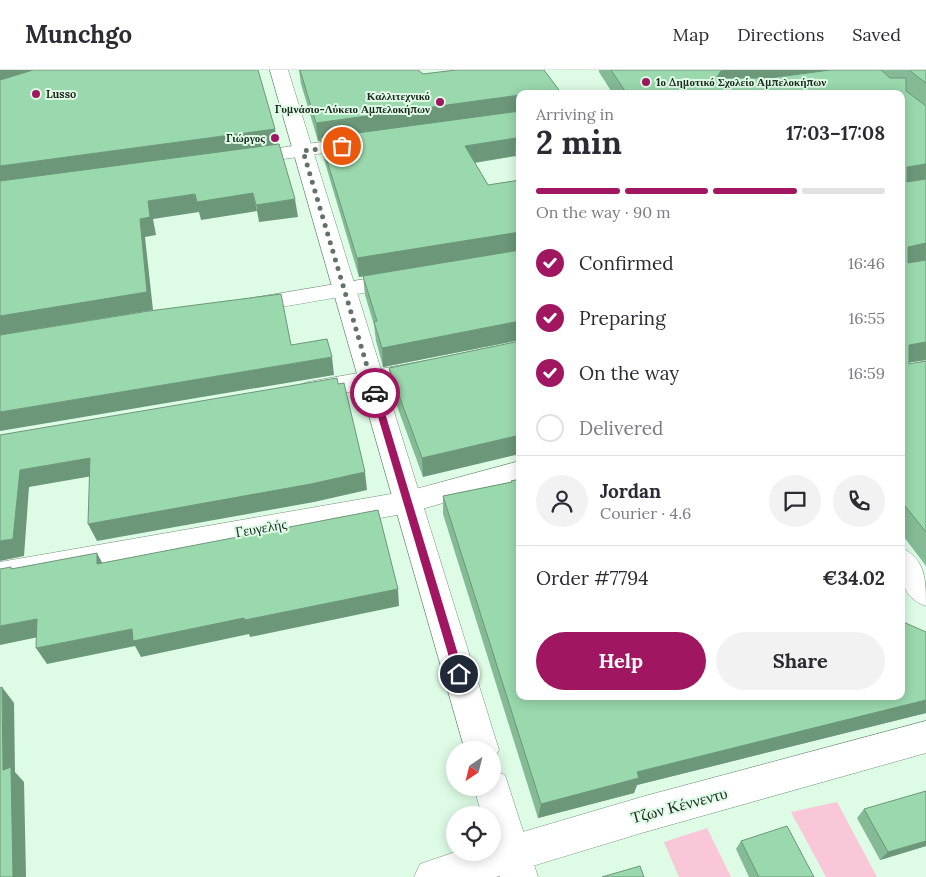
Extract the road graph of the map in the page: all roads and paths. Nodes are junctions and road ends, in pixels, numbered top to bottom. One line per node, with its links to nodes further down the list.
1 (279, 70): 3 (street)
2 (372, 142): 3 (street)
3 (303, 151): 4 (street); 6 (street)
4 (225, 162)
5 (422, 277): 6 (street)
6 (344, 290): 7 (street); 9 (street)
7 (226, 309)
8 (446, 365): 9 (street)
9 (371, 380): 10 (street); 12 (street)
10 (283, 395)
11 (516, 472): 12 (street, Γευγελής)
12 (408, 502): 14 (street, Γευγελής); 17 (street)
13 (905, 565): 15 (street)
14 (0, 574)
15 (926, 593)
16 (926, 737): 19 (street, Τζων Κέννεντυ)
17 (479, 741)
18 (495, 796): 19 (street)
19 (516, 866): 20 (street, Τζων Κέννεντυ)
20 (433, 877)

